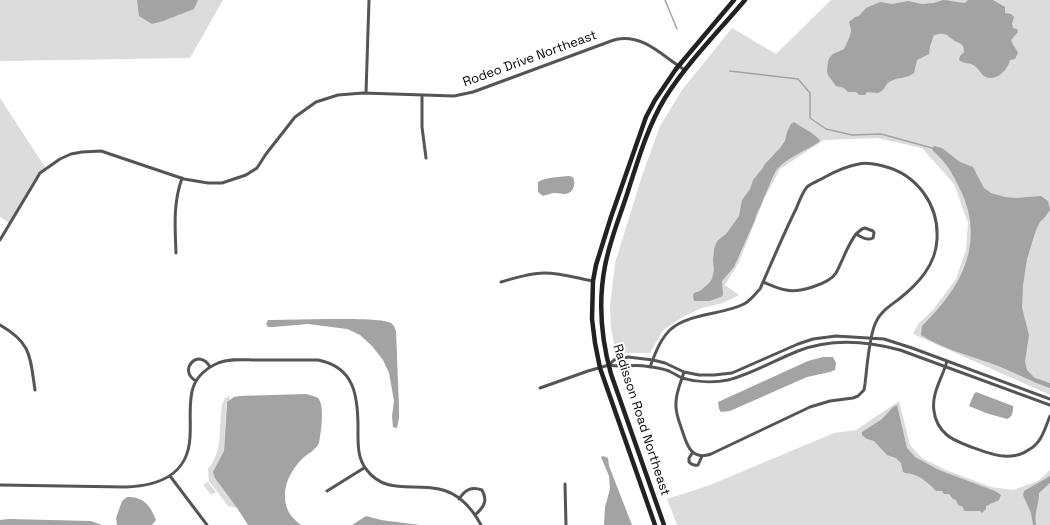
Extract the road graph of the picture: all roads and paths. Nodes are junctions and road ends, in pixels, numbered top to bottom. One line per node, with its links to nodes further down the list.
1 (369, 0): 6 (street)
2 (734, 0): 4 (main road, Radisson Road Northeast)
3 (745, 0): 5 (main road, Radisson Road Northeast)
4 (678, 66): 5 (street, Rodeo Drive Northeast); 7 (street, Rodeo Drive Northeast); 13 (main road, Radisson Road Northeast)
5 (686, 70): 21 (main road, Radisson Road Northeast)
6 (366, 93): 7 (street, Rodeo Drive Northeast); 9 (street, Rodeo Drive Northeast)
7 (422, 96): 8 (street)
8 (426, 158)
9 (182, 178): 11 (street, Rodeo Drive Northeast); 12 (street)
10 (856, 234): 10 (street); 15 (street)
11 (0, 240)
12 (176, 254)
13 (593, 281): 14 (street); 25 (main road, Radisson Road Northeast)
14 (501, 282)
15 (763, 282): 17 (street); 19 (street)
16 (0, 325): 30 (street)
17 (872, 338): 18 (street); 20 (street); 26 (street)
18 (871, 344): 24 (street); 27 (street); 35 (street)
19 (652, 360): 21 (street); 23 (street); 26 (street)
20 (947, 361): 24 (street); 31 (street)
21 (609, 365): 23 (street); 25 (street); 47 (main road, Radisson Road Northeast)
22 (210, 367): 28 (street); 28 (street); 36 (street)
23 (650, 367): 27 (street)
24 (945, 367): 32 (street); 33 (street)
25 (600, 368): 29 (street); 46 (main road, Radisson Road Northeast)
26 (684, 372): 27 (street)
27 (682, 378): 34 (street)
28 (196, 381): 37 (street)
29 (540, 388)
30 (35, 390)
31 (1050, 399)
32 (1050, 405)
33 (1050, 416)
34 (693, 452): 35 (street); 35 (street)
35 (702, 456)
36 (364, 468): 40 (street); 41 (street)
37 (170, 476): 39 (street); 43 (street)
38 (565, 484): 45 (street)
39 (0, 485)
40 (327, 491)
41 (459, 499): 42 (street); 42 (street)
42 (475, 515): 44 (street)
43 (207, 525)
44 (481, 525)
45 (566, 525)
46 (655, 525)
47 (664, 525)

